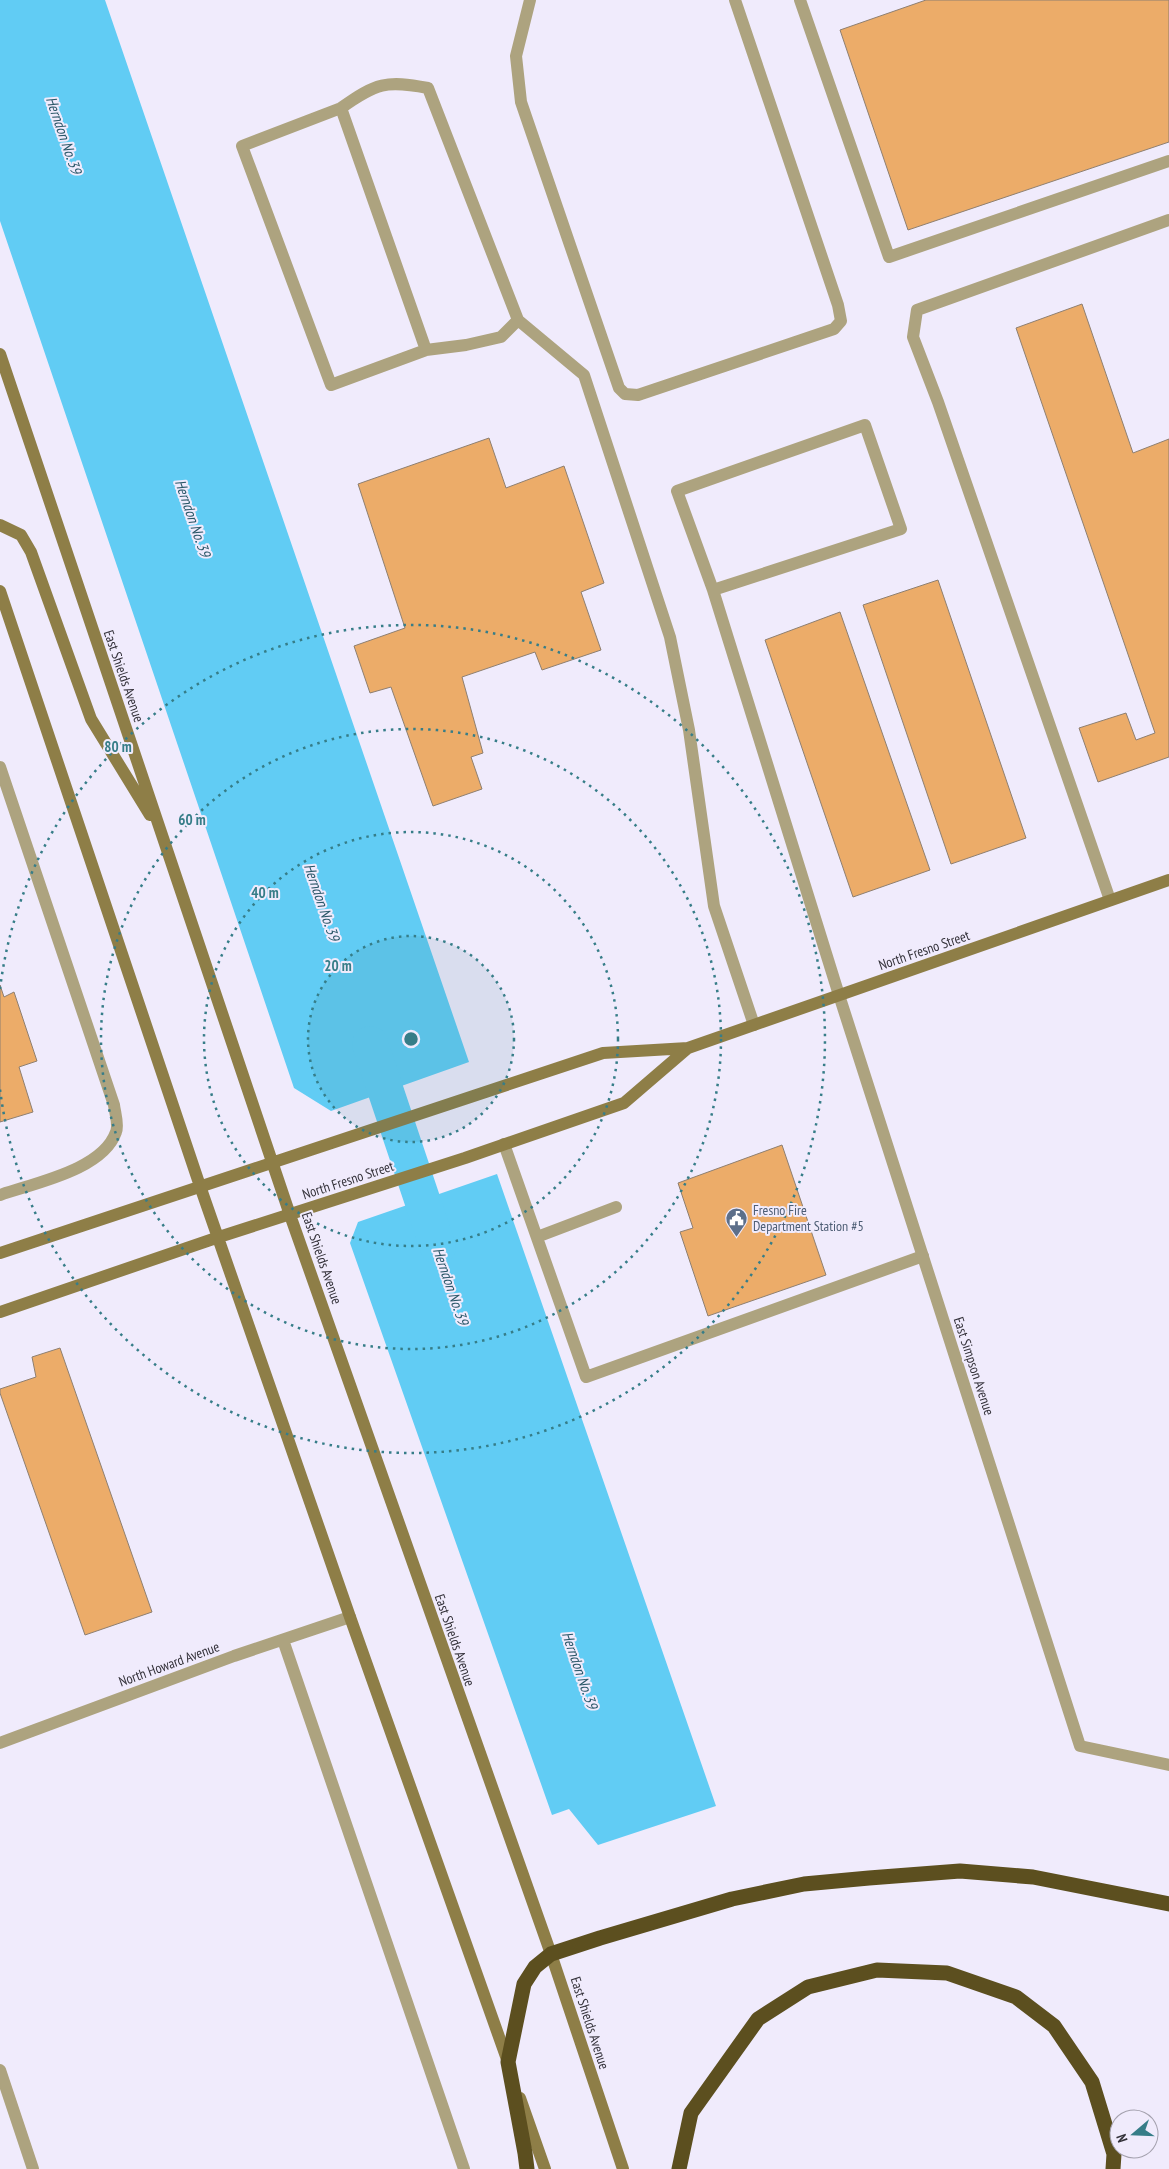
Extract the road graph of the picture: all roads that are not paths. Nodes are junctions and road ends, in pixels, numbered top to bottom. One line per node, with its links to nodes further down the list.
1 (530, 0): 2 (street)
2 (735, 0)
3 (800, 0): 5 (street)
4 (341, 108): 7 (street); 8 (street); 8 (street)
5 (1169, 161)
6 (1169, 220): 16 (street)
7 (518, 320): 8 (street); 18 (street)
8 (426, 350)
9 (0, 354): 14 (main road, East Shields Avenue)
10 (0, 525): 14 (main road)
11 (713, 590): 11 (street, East Simpson Avenue); 17 (street, East Simpson Avenue)
12 (0, 591): 22 (main road)
13 (0, 767): 23 (street)
14 (162, 834): 21 (main road, East Shields Avenue)
15 (1169, 880): 16 (main road, North Fresno Street)
16 (1110, 900): 17 (main road, North Fresno Street)
17 (839, 995): 18 (main road, North Fresno Street); 29 (street, East Simpson Avenue)
18 (754, 1025): 19 (main road, North Fresno Street)
19 (688, 1048): 20 (main road, North Fresno Street); 21 (main road, North Fresno Street)
20 (504, 1144): 25 (main road, North Fresno Street); 27 (street)
21 (273, 1162): 22 (main road, North Fresno Street); 25 (main road, East Shields Avenue)
22 (200, 1186): 26 (main road); 28 (main road, North Fresno Street)
23 (0, 1195)
24 (616, 1207): 27 (street)
25 (290, 1215): 26 (main road, North Fresno Street); 36 (main road, East Shields Avenue)
26 (219, 1237): 30 (main road, North Fresno Street); 31 (main road)
27 (537, 1237): 29 (street)
28 (0, 1253)
29 (923, 1256): 34 (street, East Simpson Avenue)
30 (0, 1312)
31 (350, 1617): 32 (street, North Howard Avenue); 37 (main road)
32 (284, 1640): 33 (street, North Howard Avenue); 40 (street)
33 (0, 1743)
34 (1169, 1765)
35 (1169, 1904): 36 (highway)
36 (551, 1954): 37 (highway); 43 (main road, East Shields Avenue)
37 (508, 2062): 41 (highway); 42 (main road)
38 (0, 2070): 39 (street)
39 (33, 2169)
40 (464, 2169)
41 (527, 2169)
42 (545, 2169)
43 (623, 2169)
44 (679, 2169): 45 (highway)
45 (1113, 2169)

